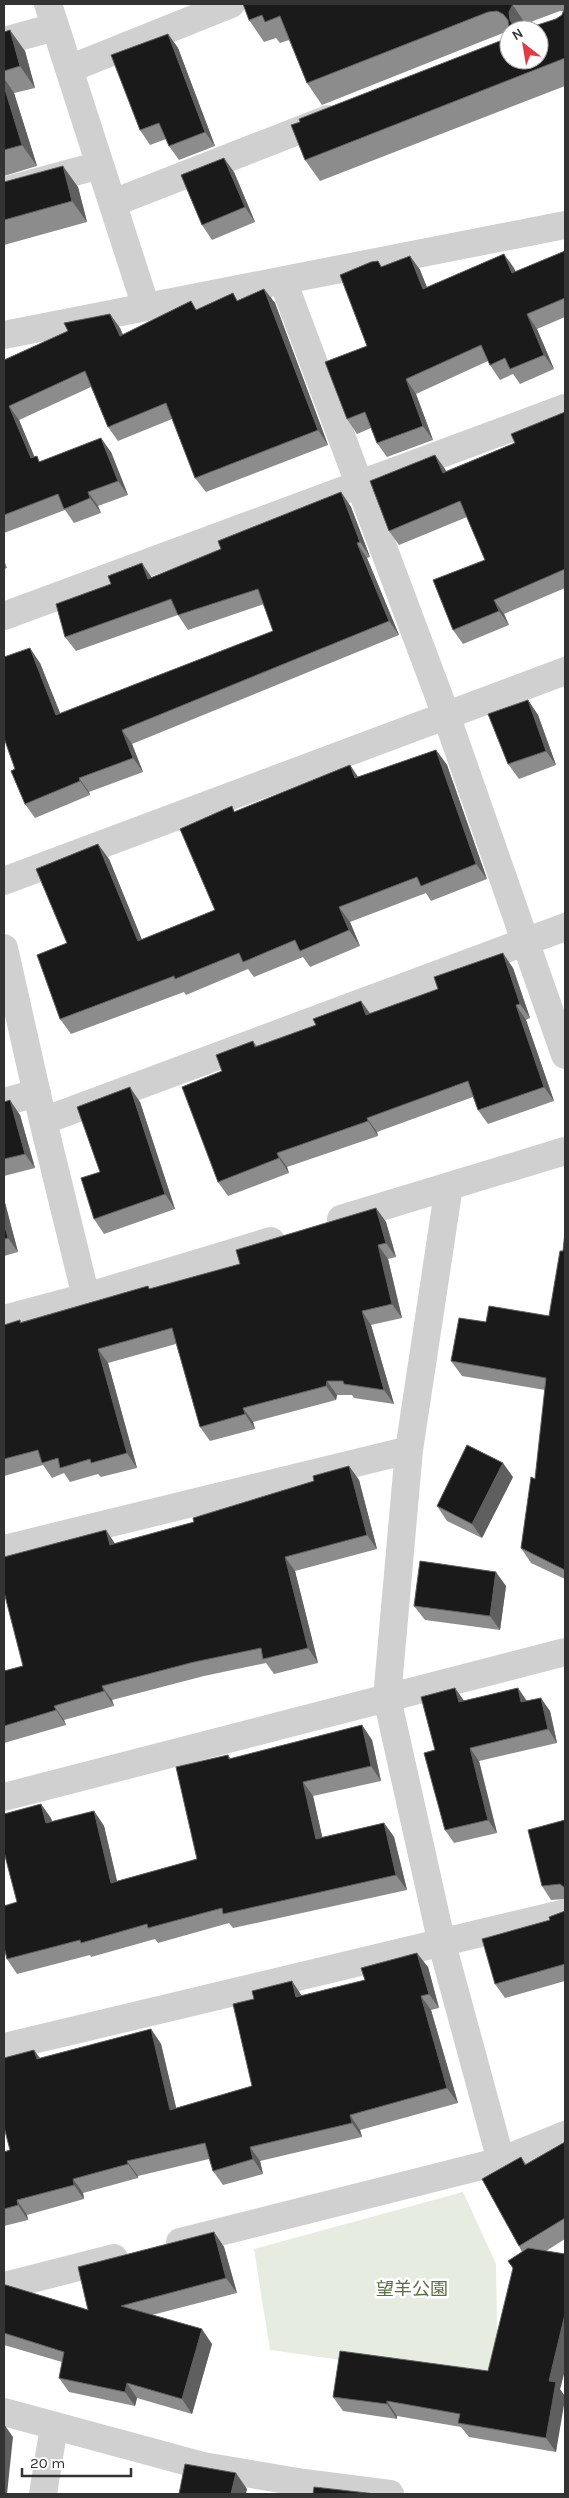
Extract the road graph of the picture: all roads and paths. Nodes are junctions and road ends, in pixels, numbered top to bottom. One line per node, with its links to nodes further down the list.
1 (232, 4): 4 (street)
2 (51, 16): 3 (street); 4 (street)
3 (4, 41)
4 (69, 69): 6 (street)
5 (352, 109): 8 (street)
6 (100, 165): 7 (street); 8 (street)
7 (4, 191)
8 (113, 203): 11 (street)
9 (565, 225): 10 (street)
10 (283, 281): 11 (street); 14 (street)
11 (146, 307): 12 (street)
12 (4, 335)
13 (565, 408): 14 (street)
14 (358, 484): 15 (street); 17 (street)
15 (4, 616)
16 (565, 671): 17 (street)
17 (446, 715): 18 (street); 20 (street)
18 (4, 881)
19 (565, 927): 20 (street)
20 (525, 941): 22 (street); 25 (street)
21 (4, 948): 23 (street)
22 (565, 1055)
23 (37, 1093): 24 (street); 25 (street)
24 (4, 1102)
25 (42, 1121): 28 (street)
26 (565, 1151): 27 (street)
27 (449, 1186): 28 (street); 30 (street)
28 (86, 1297): 29 (street)
29 (4, 1319)
30 (409, 1450): 31 (street); 33 (street)
31 (4, 1549)
32 (565, 1652): 33 (street)
33 (387, 1698): 34 (street); 36 (street)
34 (4, 1797)
35 (565, 1913): 36 (street)
36 (442, 1944): 37 (street); 39 (street)
37 (4, 2047)
38 (565, 2135): 39 (street)
39 (500, 2161): 40 (street)
40 (4, 2286)
41 (4, 2412): 42 (street)
42 (54, 2426): 43 (street); 44 (street)
43 (303, 2489): 45 (street)
44 (43, 2494)
45 (390, 2494)

